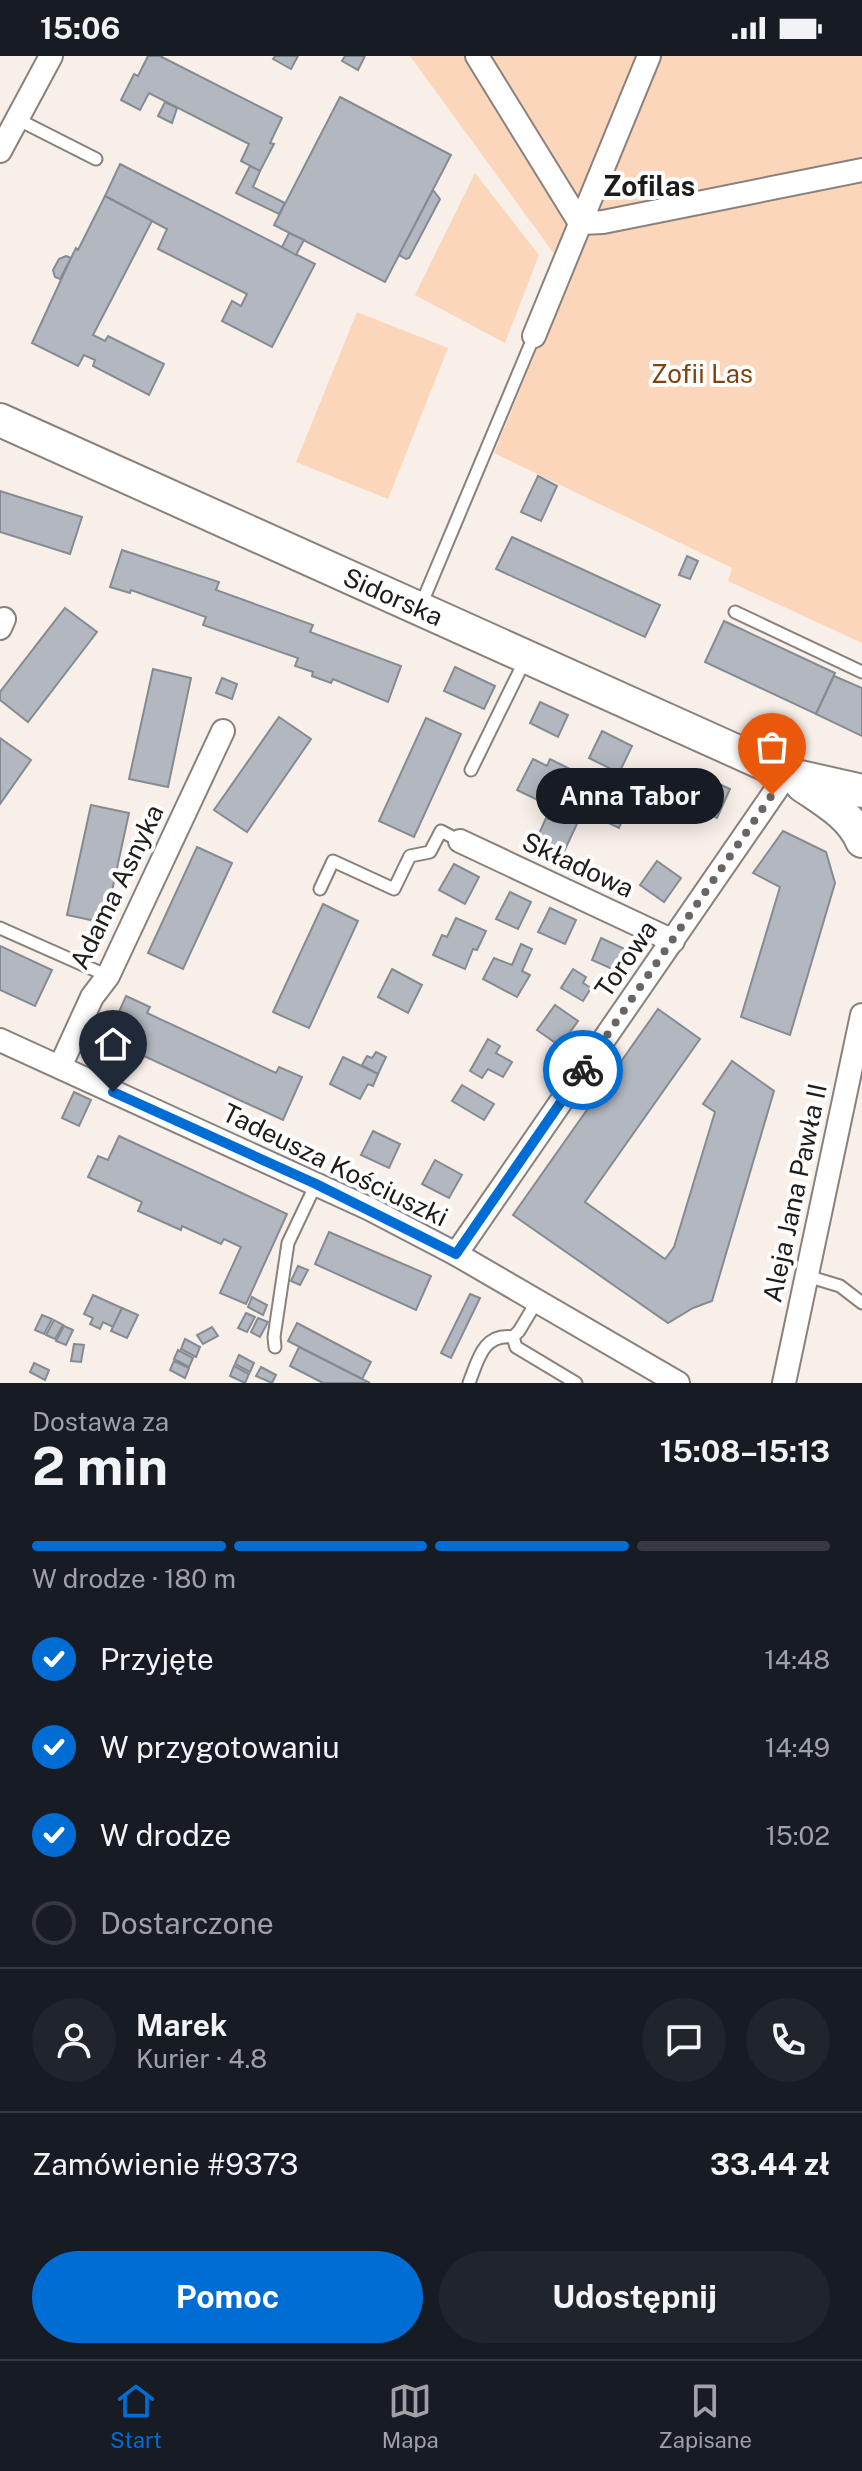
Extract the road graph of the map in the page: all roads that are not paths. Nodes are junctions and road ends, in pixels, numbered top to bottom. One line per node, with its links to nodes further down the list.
1 (51, 56): 4 (street)
2 (477, 56): 8 (street)
3 (649, 56): 8 (street)
4 (17, 119): 5 (street); 6 (lane)
5 (0, 151)
6 (96, 159)
7 (862, 170): 8 (street)
8 (580, 223): 9 (street)
9 (534, 336): 11 (lane)
10 (0, 420): 11 (street, Sidorska)
11 (420, 609): 13 (street, Sidorska)
12 (735, 612): 14 (lane)
13 (526, 657): 16 (lane); 17 (street, Sidorska)
14 (862, 672)
15 (223, 731): 24 (street, Adama Asnyka)
16 (471, 770)
17 (787, 774): 18 (street, Sidorska); 20 (street, Sidorska); 23 (street, Torowa)
18 (862, 791)
19 (460, 841): 21 (lane); 23 (street, Składowa)
20 (862, 841)
21 (320, 889)
22 (0, 928): 24 (lane)
23 (673, 941): 29 (street, Torowa)
24 (108, 976): 27 (street, Adama Asnyka)
25 (862, 1015): 30 (street, Aleja Jana Pawła II)
26 (0, 1040): 27 (street, Tadeusza Kościuszki)
27 (60, 1067): 28 (street, Tadeusza Kościuszki)
28 (316, 1184): 29 (street, Tadeusza Kościuszki); 34 (lane)
29 (456, 1254): 31 (street, Tadeusza Kościuszki)
30 (807, 1276): 32 (lane); 38 (street, Aleja Jana Pawła II)
31 (537, 1301): 33 (lane); 37 (street, Tadeusza Kościuszki)
32 (862, 1303)
33 (513, 1337): 35 (lane); 36 (lane)
34 (275, 1347)
35 (469, 1383)
36 (576, 1383)
37 (678, 1383)
38 (784, 1383)

